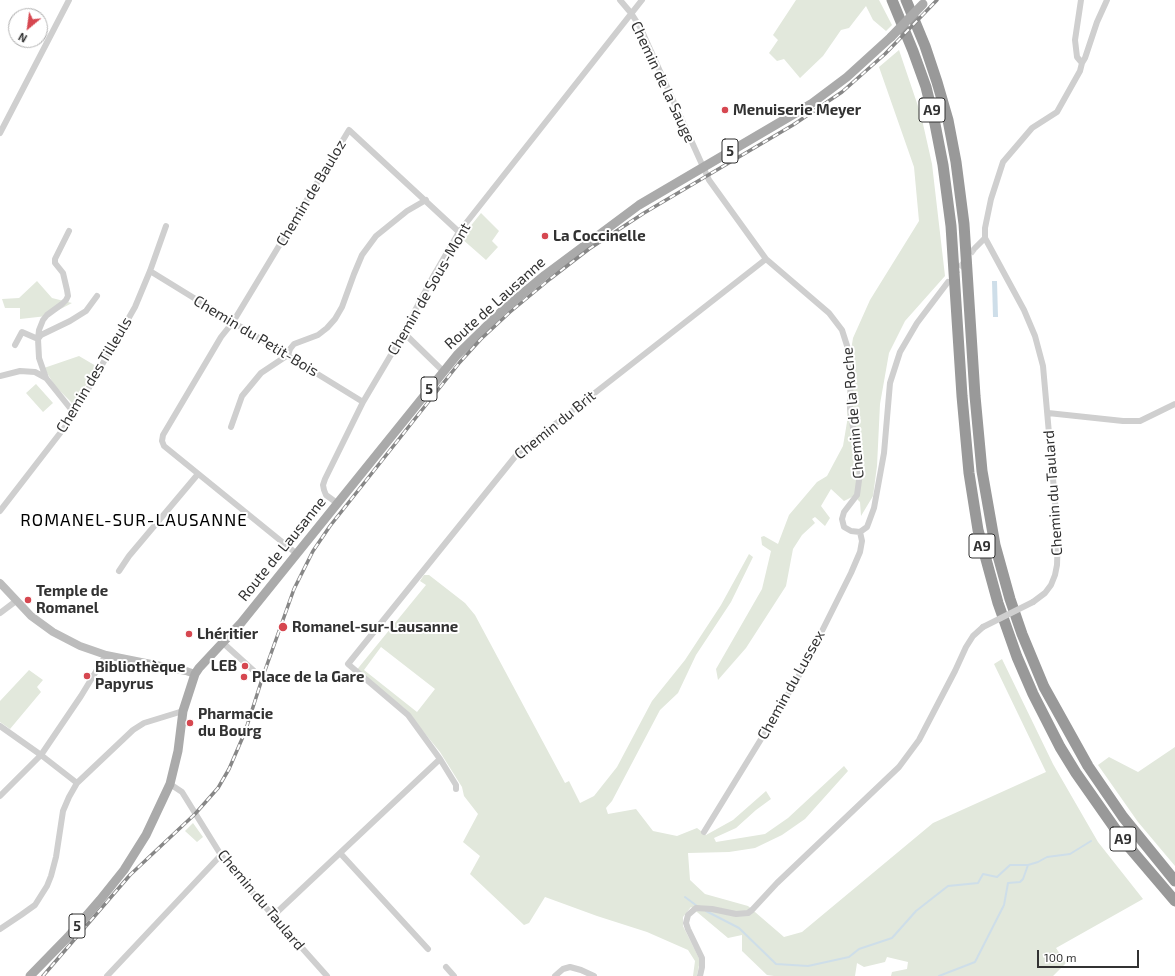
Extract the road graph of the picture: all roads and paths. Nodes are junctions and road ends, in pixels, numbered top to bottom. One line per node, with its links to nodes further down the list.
1 (69, 0): 11 (street)
2 (620, 0): 9 (street, Chemin de la Sauge)
3 (642, 0): 9 (street, Chemin de Sous-Mont)
4 (892, 0): 61 (highway, A9)
5 (906, 0): 60 (highway, A9)
6 (1081, 0): 10 (street)
7 (1107, 0): 10 (street)
8 (924, 2): 12 (main road, Route de Lausanne / 5, bridge)
9 (631, 13): 12 (street, Chemin de la Sauge); 16 (street, Chemin de Sous-Mont)
10 (1082, 63): 17 (street)
11 (0, 133)
12 (702, 167): 19 (street, Chemin de la Roche); 28 (main road, Route de Lausanne / 5)
13 (426, 200): 16 (street, Chemin de Bauloz); 23 (street, Chemin de Bauloz); 27 (street)
14 (166, 226): 20 (street, Chemin des Tilleuls)
15 (69, 231): 25 (street)
16 (460, 232): 24 (street, Chemin de Sous-Mont)
17 (985, 238): 18 (street); 34 (street, Chemin du Taulard)
18 (975, 248)
19 (766, 259): 39 (street, Chemin de la Roche); 52 (street, Chemin du Brit)
20 (150, 271): 23 (street, Chemin du Petit-Bois); 33 (street, Chemin des Tilleuls)
21 (948, 282): 39 (street)
22 (97, 296): 25 (street)
23 (233, 322): 27 (street, Chemin du Petit-Bois); 36 (street)
24 (403, 332): 28 (street); 31 (street, Chemin de Sous-Mont)
25 (38, 339): 26 (street); 30 (street)
26 (15, 345)
27 (288, 355): 31 (street, Chemin du Petit-Bois); 35 (street)
28 (443, 371): 37 (main road, Route de Lausanne / 5)
29 (0, 376): 30 (street)
30 (46, 378): 33 (street)
31 (363, 402): 37 (street, Chemin de Sous-Mont)
32 (1175, 404): 34 (street)
33 (74, 413): 38 (street, Chemin des Tilleuls)
34 (1048, 413): 72 (street, Chemin du Taulard, bridge)
35 (231, 427)
36 (198, 474): 40 (street); 41 (street)
37 (337, 503): 40 (main road, Route de Lausanne / 5)
38 (0, 511)
39 (860, 532): 57 (street, Chemin du Lussex)
40 (297, 554): 45 (main road, Route de Lausanne / 5)
41 (119, 571)
42 (0, 583): 43 (street)
43 (16, 601): 44 (street); 46 (street)
44 (0, 614)
45 (222, 642): 47 (street); 48 (main road, Route de Lausanne / 5)
46 (106, 655): 48 (street); 51 (street)
47 (254, 671)
48 (195, 674): 49 (main road, 5)
49 (183, 711): 53 (street); 54 (main road, 5)
50 (0, 726): 51 (street)
51 (41, 755): 53 (street); 56 (street)
52 (440, 759): 55 (street); 58 (street)
53 (77, 783): 63 (street)
54 (170, 784): 59 (street, Chemin du Taulard); 66 (main road, 5)
55 (456, 789)
56 (0, 796)
57 (704, 832)
58 (340, 853): 62 (street); 64 (street)
59 (221, 855): 62 (street, Chemin du Taulard); 67 (street)
60 (1175, 881)
61 (1175, 901)
62 (274, 915): 68 (street, Chemin du Taulard)
63 (0, 929)
64 (428, 949)
65 (446, 967): 69 (street)
66 (30, 976)
67 (107, 976)
68 (327, 976)
69 (454, 976)
70 (555, 976): 71 (street)
71 (594, 976)
72 (700, 976)

